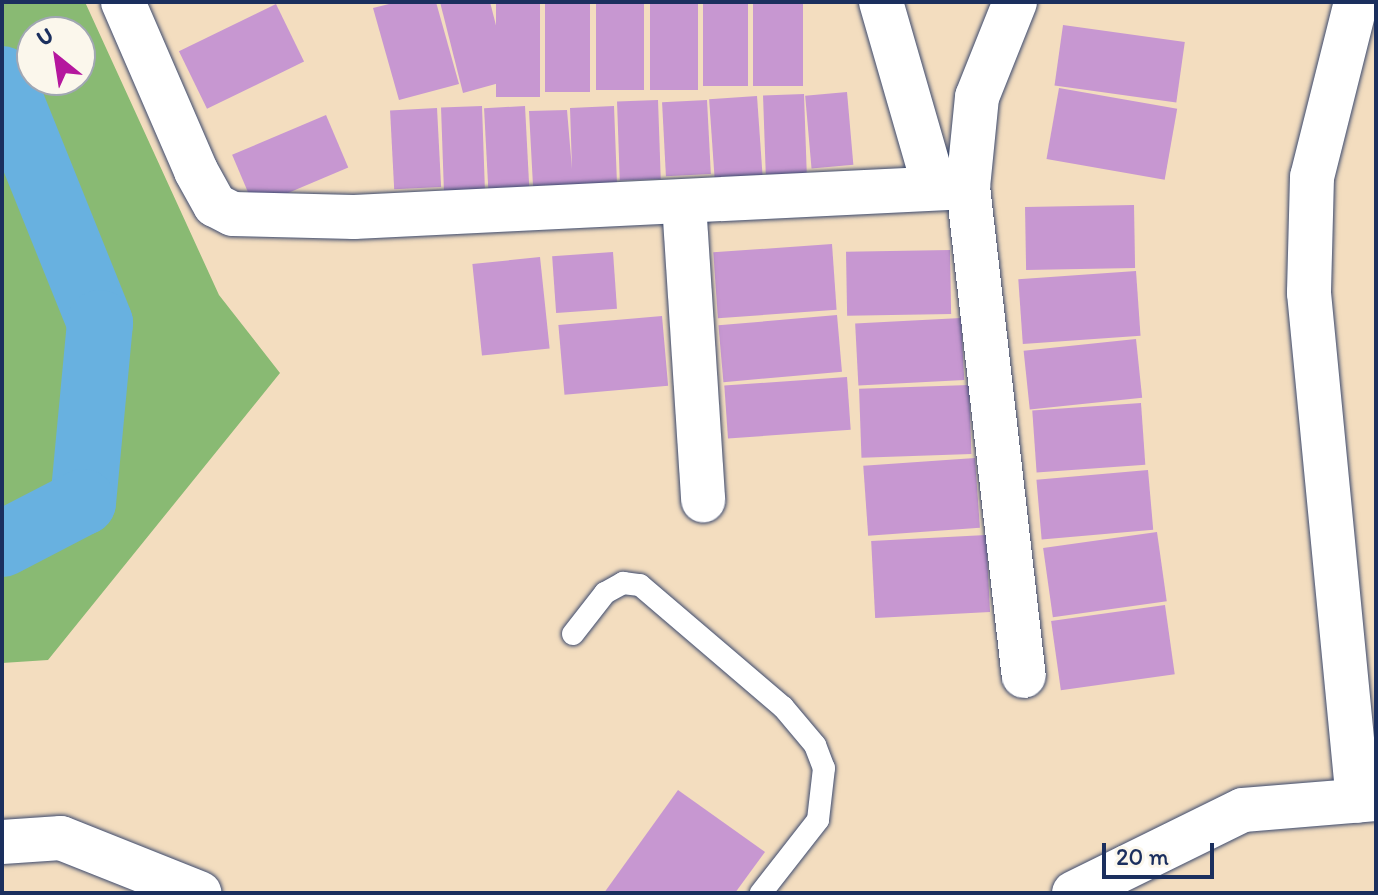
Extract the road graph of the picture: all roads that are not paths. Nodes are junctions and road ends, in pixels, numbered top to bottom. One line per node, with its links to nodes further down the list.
1 (123, 2): 6 (street)
2 (881, 2): 5 (street)
3 (1015, 2): 5 (street)
4 (1356, 2): 10 (street)
5 (951, 186): 6 (street); 9 (street)
6 (684, 203): 7 (street)
7 (703, 500)
8 (573, 634): 13 (lane)
9 (1024, 676)
10 (1367, 800): 14 (street)
11 (2, 842): 12 (street)
12 (184, 890)
13 (761, 893)
14 (1074, 893)

